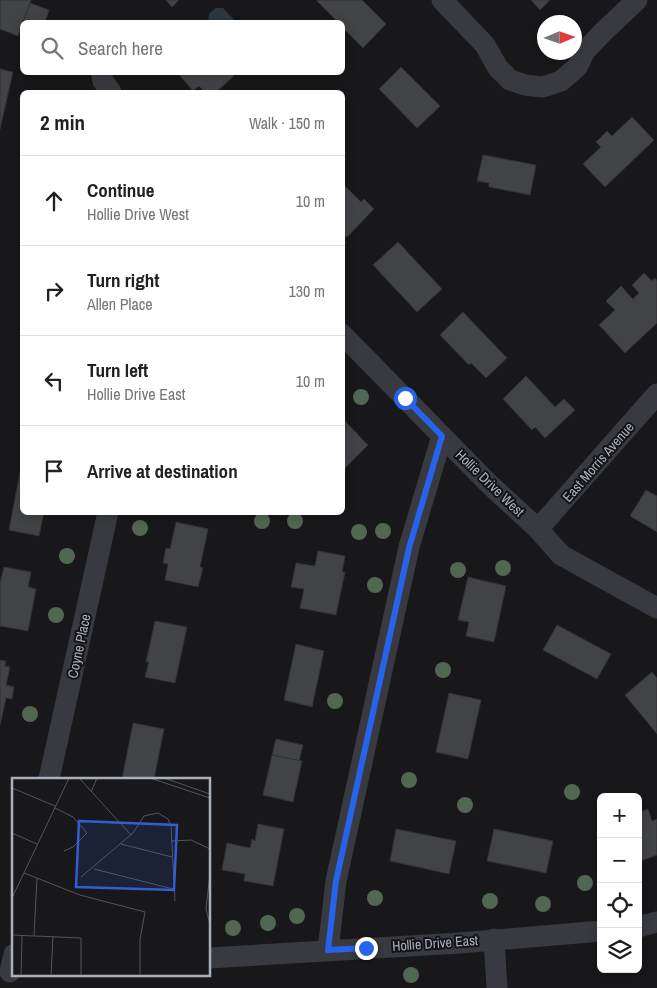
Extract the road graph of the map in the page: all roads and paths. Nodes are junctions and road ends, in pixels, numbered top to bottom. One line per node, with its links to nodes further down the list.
1 (442, 0): 2 (street)
2 (637, 0)
3 (102, 75): 4 (street)
4 (110, 90)
5 (345, 337): 7 (street, Hollie Drive West)
6 (657, 394): 9 (street, East Morris Avenue)
7 (442, 436): 9 (street, Hollie Drive West); 16 (street)
8 (107, 515): 11 (street, Coyne Place)
9 (538, 530): 10 (street, Hollie Drive West)
10 (657, 608)
11 (49, 778)
12 (657, 922): 13 (street)
13 (642, 926)
14 (597, 931): 15 (street, Hollie Drive East)
15 (494, 939): 16 (street, Hollie Drive East); 18 (street)
16 (328, 950): 17 (street, Hollie Drive East)
17 (210, 958)
18 (497, 988)

